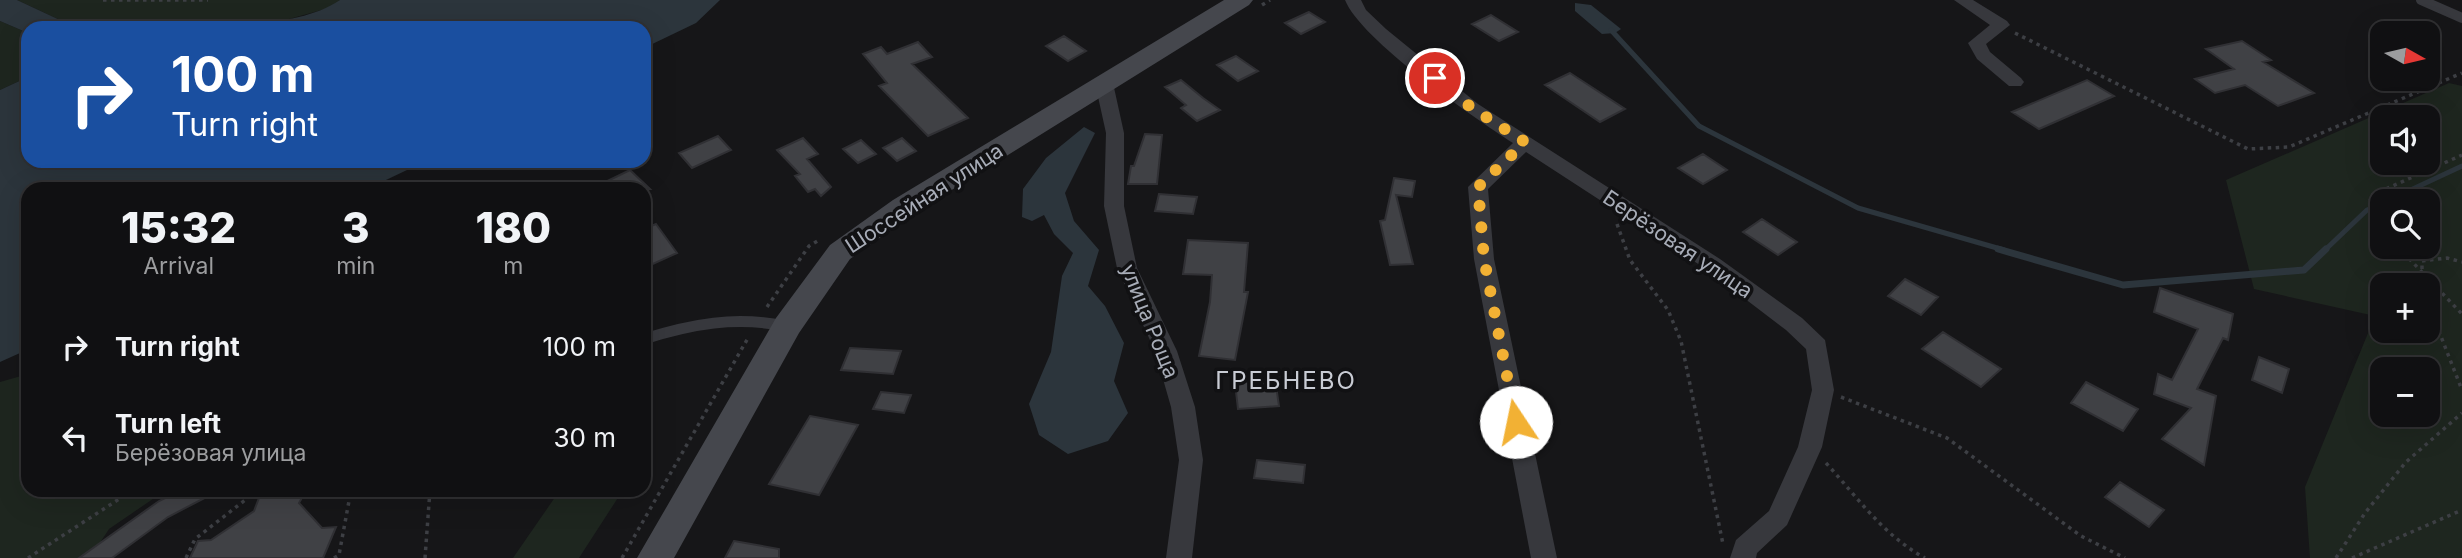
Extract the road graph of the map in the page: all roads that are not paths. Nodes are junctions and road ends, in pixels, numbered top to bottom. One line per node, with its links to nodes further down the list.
1 (1241, 0): 7 (street, Шоссейная улица)
2 (1353, 0): 8 (street, Берёзовая улица)
3 (1962, 0): 6 (street)
4 (2421, 0): 5 (lane)
5 (2462, 18)
6 (2015, 82)
7 (1104, 83): 9 (street, Шоссейная улица); 12 (street, улица Роща)
8 (1525, 142): 13 (street); 14 (street, Берёзовая улица)
9 (787, 326): 10 (lane); 11 (street, Шоссейная улица)
10 (651, 337)
11 (655, 558)
12 (1179, 558)
13 (1544, 558)
14 (1743, 558)

